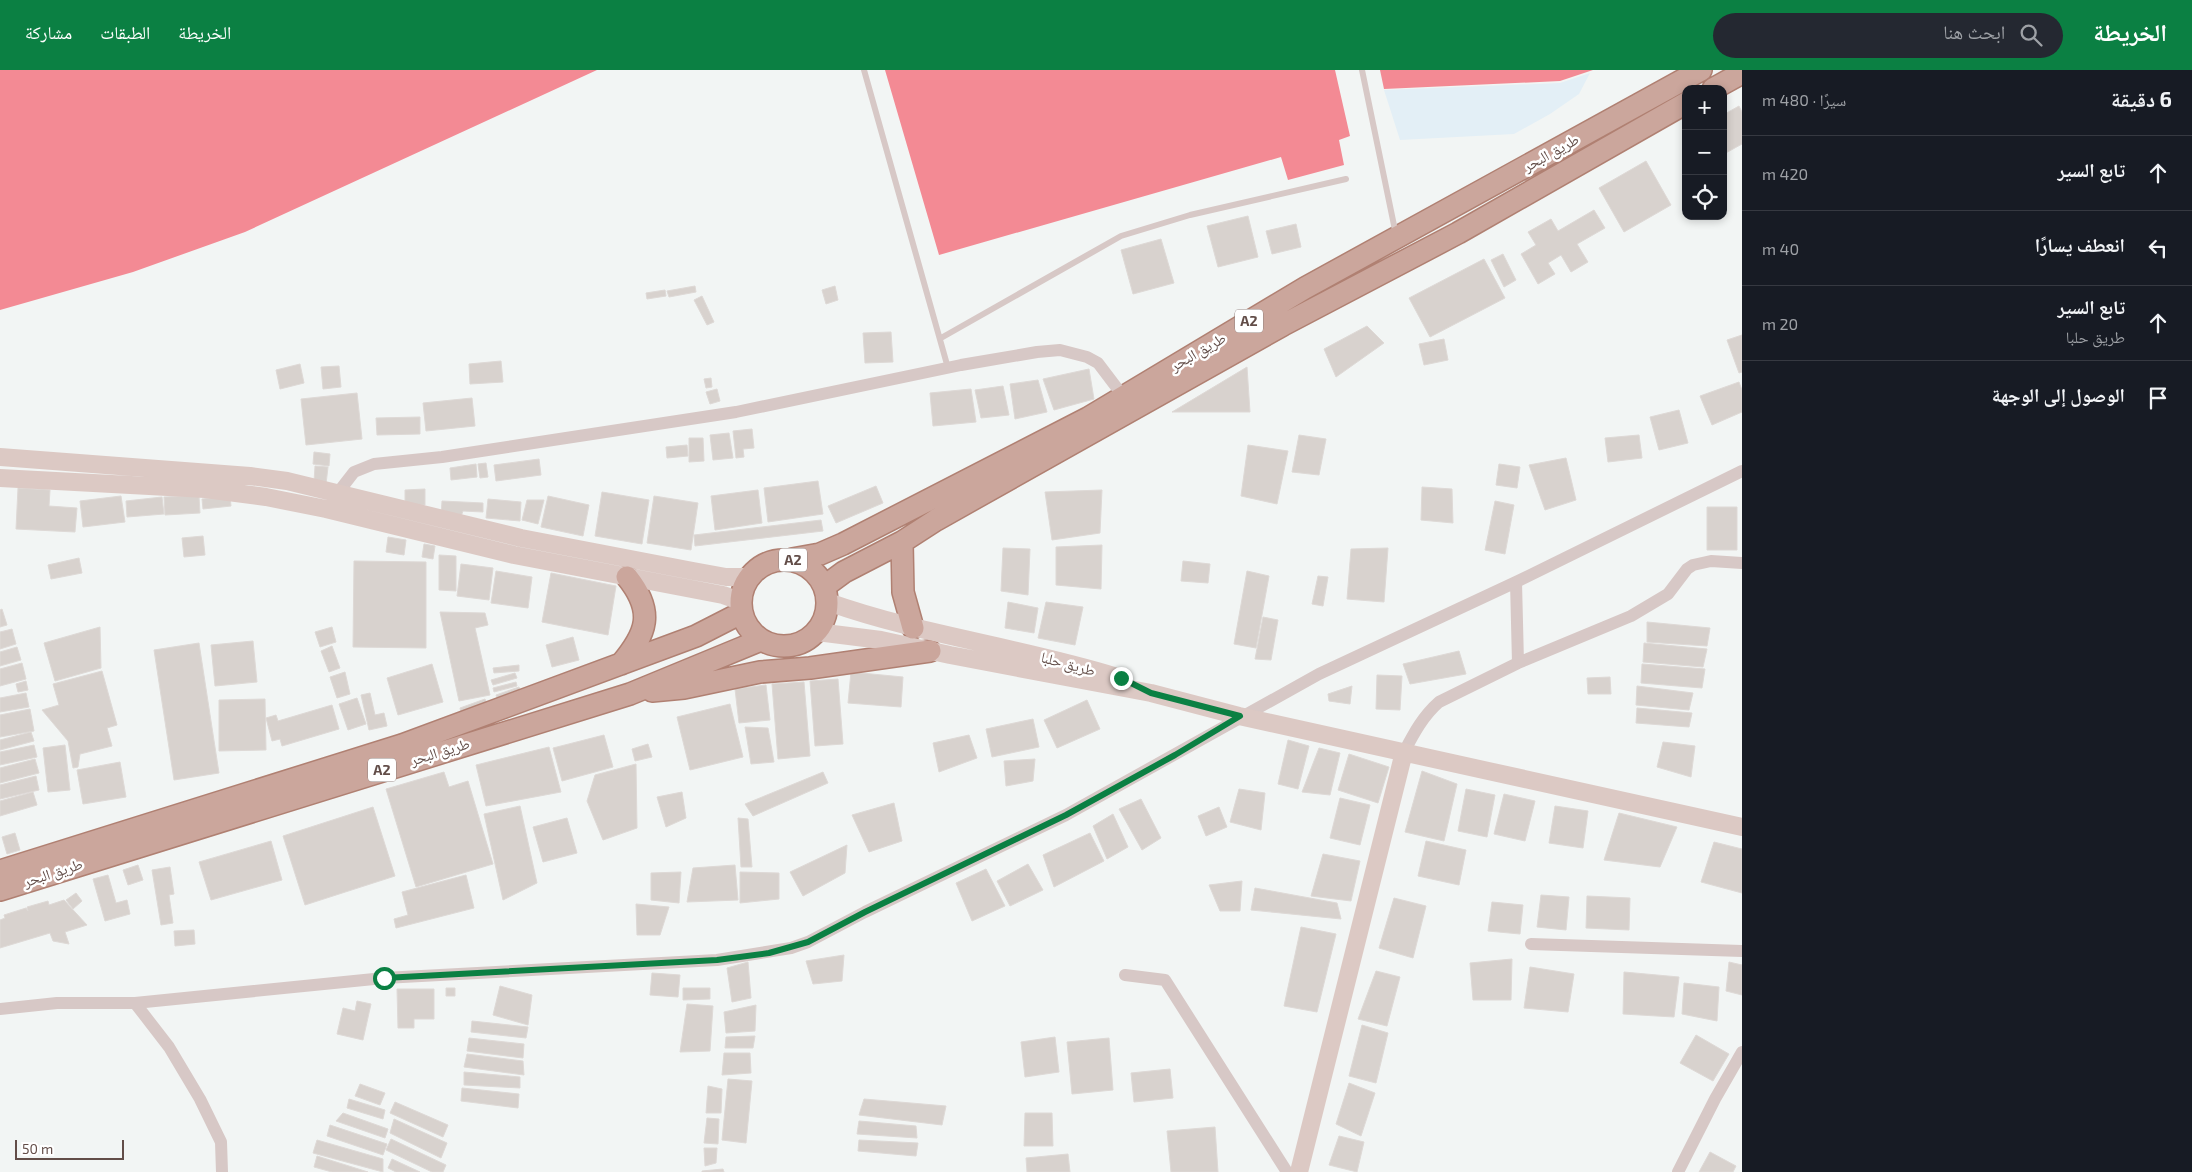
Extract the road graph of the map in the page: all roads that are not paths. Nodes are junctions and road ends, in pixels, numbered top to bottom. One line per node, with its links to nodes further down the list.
1 (864, 70): 9 (lane)
2 (1362, 70): 8 (lane)
3 (1701, 70): 8 (highway, طريق البحر / A2)
4 (1742, 73): 5 (highway)
5 (1720, 85)
6 (1682, 106): 12 (highway, طريق البحر / A2)
7 (1346, 179): 9 (lane)
8 (1397, 239): 11 (highway, طريق البحر / A2)
9 (941, 338): 10 (lane)
10 (948, 368): 11 (street); 17 (street)
11 (1123, 396): 12 (highway, طريق البحر / A2)
12 (1092, 424): 21 (highway, طريق البحر / A2); 23 (highway, طريق البحر / A2)
13 (0, 457): 15 (main road)
14 (1742, 470): 27 (street)
15 (250, 476): 17 (main road); 18 (main road)
16 (0, 478): 18 (main road)
17 (337, 492): 19 (street); 20 (main road)
18 (248, 495): 19 (main road)
19 (326, 509): 22 (main road)
20 (521, 538): 22 (main road); 26 (main road)
21 (902, 542): 28 (highway, طريق البحر / A2); 30 (highway)
22 (514, 556): 25 (main road)
23 (792, 559): 26 (highway, A2); 28 (highway, A2)
24 (1742, 563): 34 (street)
25 (627, 577): 29 (main road); 35 (highway)
26 (748, 577): 29 (highway)
27 (1516, 582): 34 (street); 38 (street)
28 (827, 594): 30 (main road, طريق حلبا); 31 (highway)
29 (741, 607): 32 (highway); 35 (highway, طريق البحر / A2)
30 (913, 628): 36 (main road, طريق حلبا)
31 (817, 632): 32 (highway); 33 (main road, طريق حلبا)
32 (761, 640): 37 (highway, طريق البحر / A2)
33 (930, 651): 36 (main road, طريق حلبا); 37 (highway)
34 (1518, 663): 41 (street)
35 (621, 664): 39 (highway, طريق البحر / A2)
36 (1151, 693): 38 (main road)
37 (630, 694): 40 (highway, طريق البحر / A2)
38 (1240, 716): 41 (main road); 49 (street)
39 (479, 717): 40 (highway); 43 (highway, طريق البحر / A2)
40 (485, 738): 43 (highway, طريق البحر / A2)
41 (1404, 752): 42 (main road); 54 (main road)
42 (1742, 827)
43 (80, 855): 44 (highway, طريق البحر / A2); 45 (highway, طريق البحر / A2)
44 (0, 870)
45 (0, 890)
46 (1531, 944): 47 (street)
47 (1742, 951)
48 (1125, 975): 53 (street)
49 (136, 1003): 50 (street); 52 (street)
50 (0, 1009)
51 (1742, 1052): 55 (street)
52 (222, 1172)
53 (1287, 1172)
54 (1299, 1172)
55 (1678, 1172)

